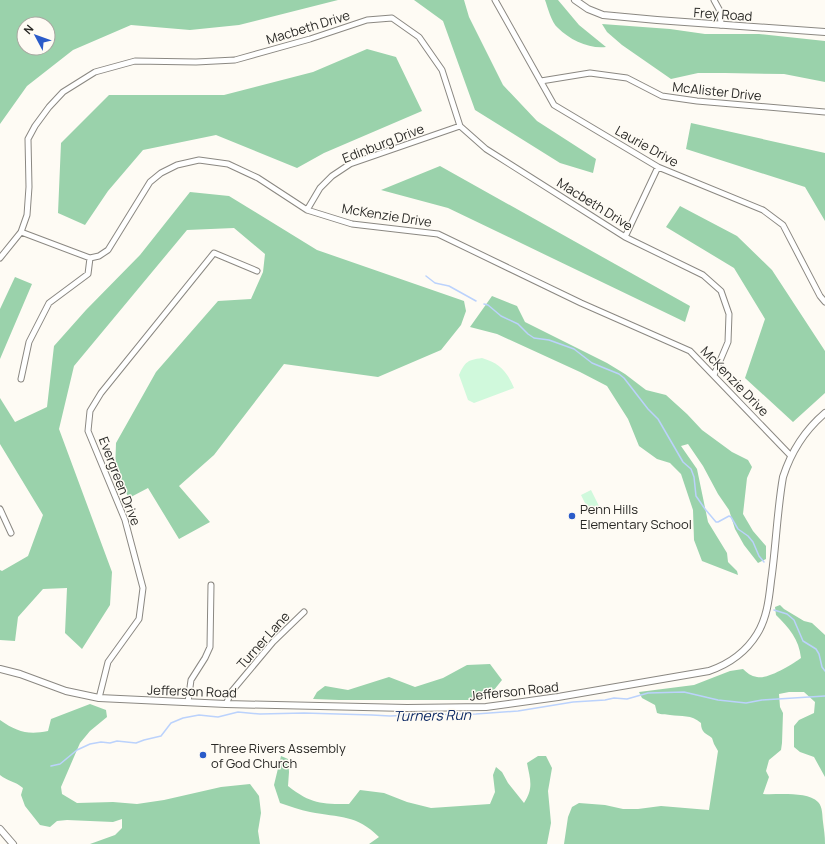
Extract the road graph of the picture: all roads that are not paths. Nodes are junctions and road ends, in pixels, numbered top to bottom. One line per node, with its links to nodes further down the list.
1 (495, 0): 6 (street, Laurie Drive)
2 (575, 0): 4 (street, Frey Road)
3 (714, 0): 4 (street)
4 (721, 25): 5 (street, Frey Road)
5 (825, 32)
6 (541, 81): 7 (street, McAlister Drive); 9 (street, Laurie Drive)
7 (825, 112)
8 (460, 126): 10 (street, Edinburg Drive); 11 (street, Macbeth Drive); 12 (street, Macbeth Drive)
9 (658, 167): 12 (street); 16 (street, Laurie Drive)
10 (307, 210): 14 (street, McKenzie Drive); 17 (street, McKenzie Drive)
11 (21, 232): 13 (street, Macbeth Drive); 14 (street)
12 (625, 237): 17 (street, Macbeth Drive)
13 (0, 258)
14 (90, 258): 18 (street)
15 (257, 271): 26 (street, Evergreen Drive)
16 (825, 302)
17 (714, 375): 20 (street, McKenzie Drive)
18 (21, 379)
19 (825, 413): 20 (street, Jefferson Road)
20 (792, 456): 28 (street, Jefferson Road)
21 (0, 509): 22 (street)
22 (11, 533)
23 (212, 585): 27 (street)
24 (304, 612): 28 (street, Turner Lane)
25 (0, 669): 26 (street, Jefferson Road)
26 (99, 698): 27 (street, Jefferson Road)
27 (188, 702): 28 (street, Jefferson Road)
28 (226, 704)
29 (0, 829): 30 (street)
30 (13, 844)

